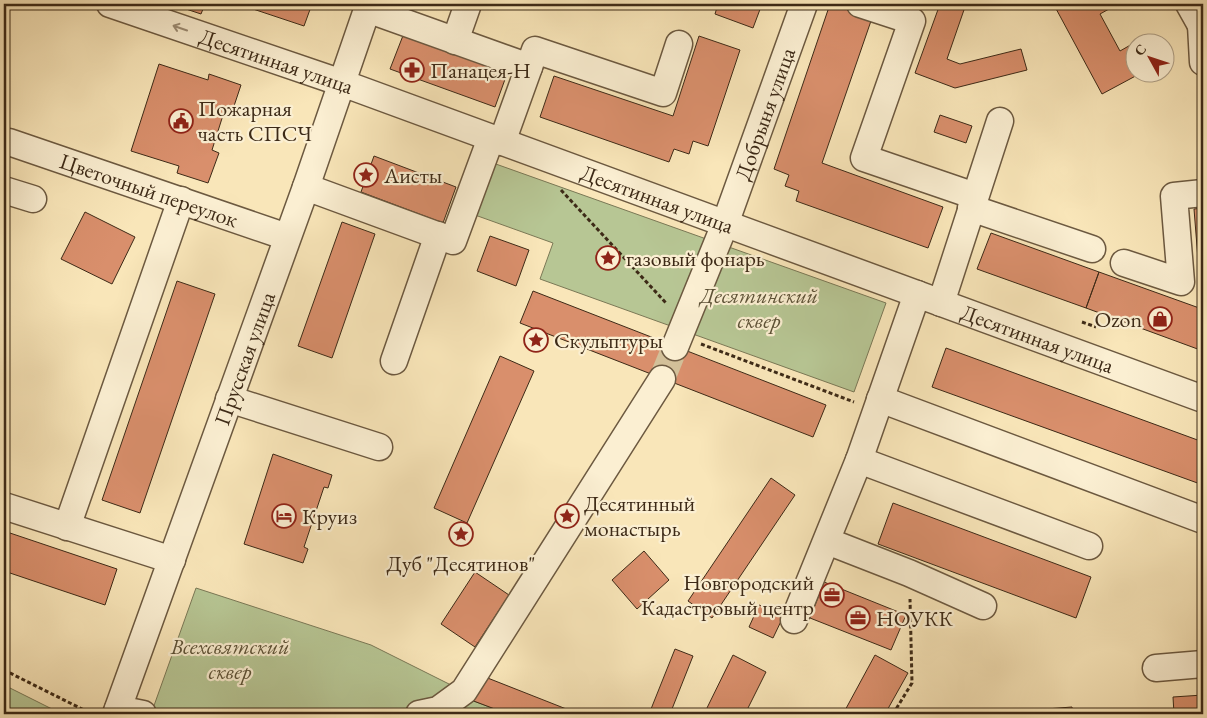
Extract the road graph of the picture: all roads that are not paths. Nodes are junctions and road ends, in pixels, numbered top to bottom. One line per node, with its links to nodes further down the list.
1 (110, 4): 11 (street, Десятинная улица, one-way to 1)
2 (468, 4): 7 (street)
3 (804, 4): 21 (street, Добрыня улица)
4 (860, 4): 20 (street)
5 (368, 7): 7 (street); 11 (street, Прусская улица)
6 (1198, 19): 9 (street)
7 (455, 41): 10 (street)
8 (680, 44): 10 (street)
9 (1203, 62)
10 (529, 67): 14 (street)
11 (342, 83): 14 (street, Десятинная улица); 15 (street, Прусская улица)
12 (1000, 121): 20 (street)
13 (5, 138): 19 (street, Цветочный переулок)
14 (496, 140): 21 (street, Десятинная улица); 22 (street)
15 (306, 187): 22 (street); 23 (street, Прусская улица)
16 (4, 190): 18 (street)
17 (1203, 193): 25 (street)
18 (32, 199)
19 (181, 200): 23 (street, Цветочный переулок); 37 (street)
20 (973, 202): 24 (street); 26 (street)
21 (725, 224): 26 (street, Десятинная улица); 27 (street, Добрыня улица)
22 (438, 235): 28 (street)
23 (287, 238): 30 (street, Прусская улица)
24 (1092, 249)
25 (1124, 263)
26 (929, 298): 31 (street, Десятинная улица); 32 (street)
27 (680, 335)
28 (394, 361)
29 (662, 379): 46 (street)
30 (229, 399): 33 (street); 40 (street, Прусская улица)
31 (1203, 399)
32 (878, 405): 34 (street); 36 (street)
33 (379, 448)
34 (859, 460): 38 (street); 39 (street)
35 (4, 506): 37 (street)
36 (1203, 520)
37 (67, 527): 40 (street)
38 (827, 541): 41 (street); 42 (street)
39 (1088, 546)
40 (172, 560): 45 (street, Прусская улица)
41 (983, 606)
42 (794, 620)
43 (1203, 664): 44 (street)
44 (1156, 668)
45 (126, 712)
46 (419, 714)

